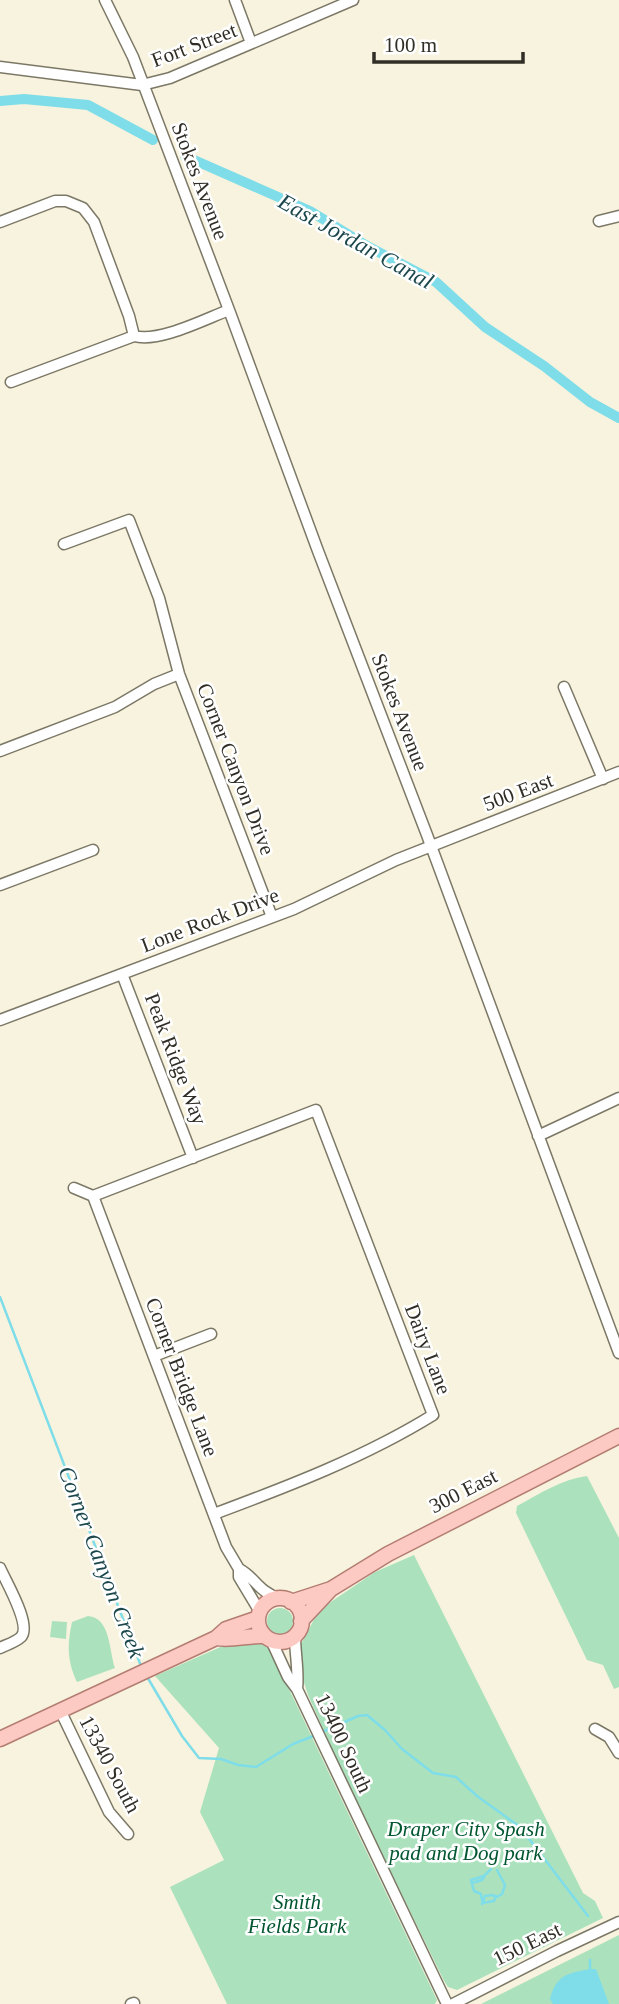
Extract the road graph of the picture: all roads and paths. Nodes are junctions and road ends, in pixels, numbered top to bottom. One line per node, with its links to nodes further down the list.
1 (106, 0): 6 (street, Stokes Avenue)
2 (235, 0): 4 (street)
3 (353, 0): 4 (street, Fort Street)
4 (251, 43): 6 (street, Fort Street)
5 (0, 68): 6 (street, Fort Street)
6 (142, 85): 10 (street, Stokes Avenue)
7 (619, 216): 9 (street)
8 (0, 222): 11 (street)
9 (599, 222)
10 (229, 310): 11 (street); 19 (street, Stokes Avenue)
11 (134, 336): 12 (street)
12 (11, 382)
13 (64, 544): 14 (street, Corner Canyon Drive)
14 (179, 674): 16 (street); 22 (street, Corner Canyon Drive)
15 (564, 687): 18 (street)
16 (0, 751)
17 (619, 772): 18 (street, 500 East)
18 (603, 779): 19 (street, 500 East)
19 (431, 847): 22 (street, Lone Rock Drive); 26 (street, Stokes Avenue)
20 (93, 850): 21 (street)
21 (0, 885)
22 (271, 917): 23 (street, Lone Rock Drive)
23 (122, 974): 24 (street, Lone Rock Drive); 27 (street, Peak Ridge Way)
24 (0, 1020)
25 (619, 1098): 26 (street)
26 (538, 1136): 31 (street, Stokes Avenue)
27 (193, 1158): 29 (street); 34 (street, Dairy Lane)
28 (74, 1188): 29 (street)
29 (93, 1196): 32 (street, Corner Bridge Lane)
30 (211, 1334): 32 (street)
31 (619, 1353)
32 (154, 1356): 34 (street, Corner Bridge Lane)
33 (619, 1436): 37 (main road, 300 East)
34 (214, 1514): 36 (street, Corner Bridge Lane)
35 (0, 1568): 44 (street)
36 (239, 1569): 38 (street, Corner Bridge Lane); 39 (street, Corner Bridge Lane)
37 (331, 1589): 38 (main road, 300 East); 40 (main road, 300 East)
38 (285, 1600): 39 (main road); 40 (main road)
39 (259, 1615): 42 (main road); 43 (main road)
40 (301, 1621): 41 (main road)
41 (295, 1636): 43 (main road); 45 (street, 13400 South)
42 (216, 1638): 43 (main road); 46 (main road)
43 (268, 1638): 45 (street, 13400 South)
44 (0, 1648)
45 (297, 1689): 52 (street, 13400 South)
46 (60, 1710): 48 (main road); 50 (street, 13340 South)
47 (595, 1729): 49 (street)
48 (0, 1739)
49 (619, 1753)
50 (128, 1834)
51 (619, 1922): 53 (street, 150 East)
52 (447, 2004)
53 (453, 2004)

